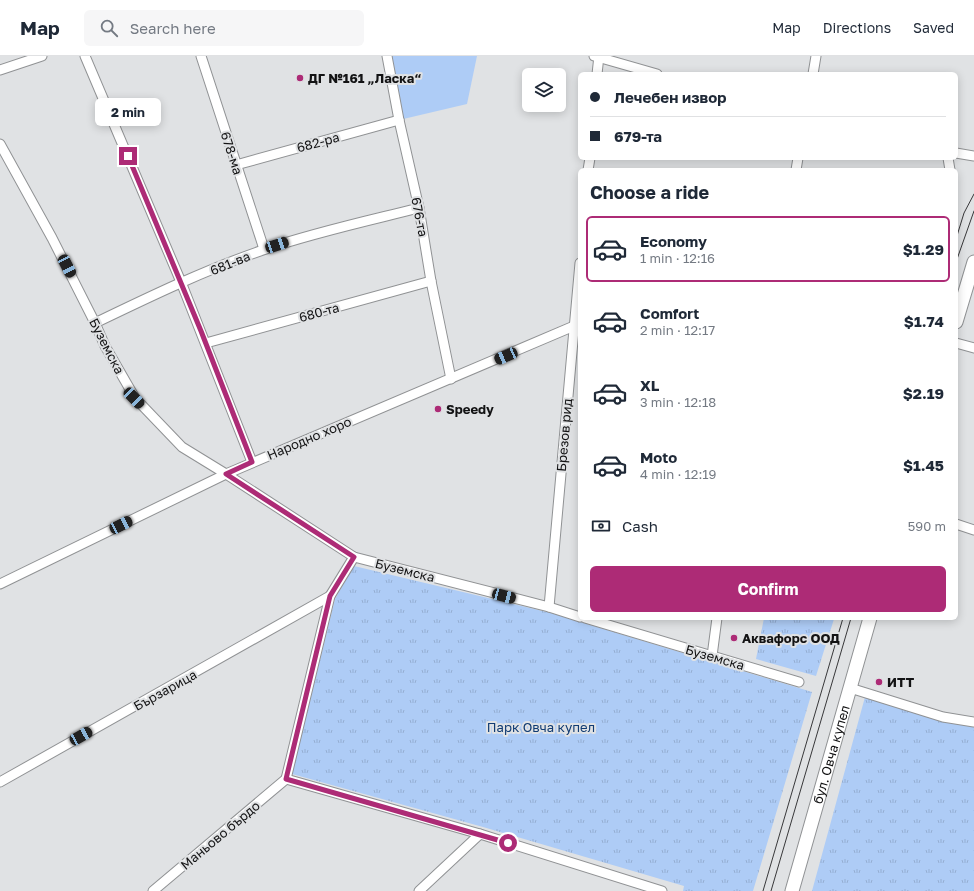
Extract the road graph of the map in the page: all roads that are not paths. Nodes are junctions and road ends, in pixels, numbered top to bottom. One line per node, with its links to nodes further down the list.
1 (42, 56): 7 (street)
2 (85, 56): 21 (street)
3 (201, 56): 16 (street, 678-ма)
4 (387, 56): 12 (street, 676-та)
5 (597, 56): 9 (street); 10 (street)
6 (816, 56): 11 (street)
7 (21, 59): 8 (street)
8 (0, 70)
9 (597, 72)
10 (650, 72)
11 (813, 72)
12 (399, 120): 16 (street, 682-ра); 17 (street, 676-та)
13 (0, 144): 24 (street, Буземска)
14 (958, 153): 15 (street)
15 (974, 156)
16 (236, 164): 18 (street, 678-ма)
17 (418, 208): 18 (street, 681-ва); 20 (street, 676-та)
18 (264, 249): 21 (street, 681-ва)
19 (974, 262): 23 (main road)
20 (431, 281): 26 (street, 680-та); 29 (street, 676-та)
21 (181, 282): 24 (street, 681-ва); 26 (street)
22 (578, 306): 25 (street, Брезов рид)
23 (958, 315)
24 (95, 323): 31 (street, Буземска)
25 (577, 327): 29 (street, Народно хоро); 37 (street, Брезов рид)
26 (206, 343): 30 (street)
27 (958, 344): 28 (street)
28 (974, 348)
29 (451, 379): 30 (street, Народно хоро)
30 (252, 462): 31 (street, Народно хоро)
31 (226, 474): 34 (street, Буземска); 35 (street, Народно хоро)
32 (958, 525): 33 (street)
33 (974, 530)
34 (354, 557): 36 (street); 37 (street, Буземска)
35 (0, 584)
36 (330, 596): 46 (street); 47 (street, Бързарица)
37 (549, 607): 38 (street, Буземска)
38 (578, 616)
39 (592, 620): 42 (street, Буземска)
40 (717, 620): 42 (street)
41 (869, 620): 44 (main road, бул. Овча купел)
42 (712, 656): 43 (street, Буземска)
43 (800, 682)
44 (850, 688): 45 (street); 53 (main road, бул. Овча купел)
45 (974, 722)
46 (286, 779): 48 (street); 50 (street, Маньово бърдо)
47 (0, 782)
48 (480, 834): 49 (street); 51 (street)
49 (634, 887): 52 (street)
50 (153, 891)
51 (419, 891)
52 (662, 891)
53 (792, 891)

